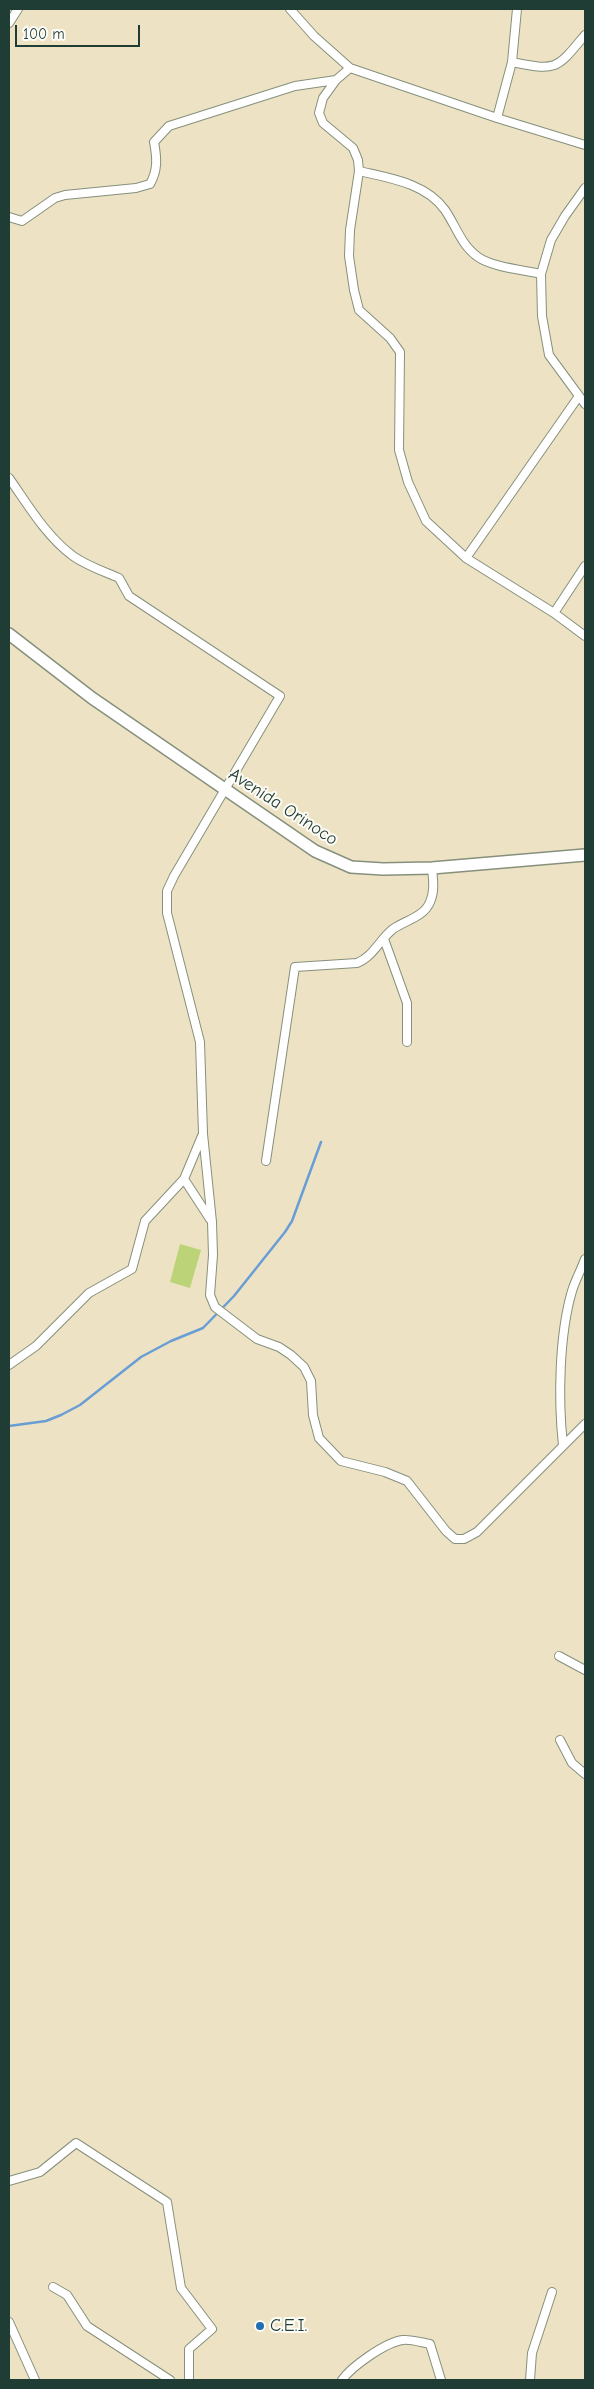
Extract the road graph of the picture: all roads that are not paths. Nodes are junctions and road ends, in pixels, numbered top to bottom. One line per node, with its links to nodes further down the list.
1 (18, 9): 4 (street)
2 (290, 9): 7 (street)
3 (517, 9): 6 (street)
4 (9, 23)
5 (585, 34): 6 (street)
6 (512, 62): 9 (street)
7 (350, 68): 8 (street); 9 (street)
8 (336, 80): 11 (street); 13 (street)
9 (497, 118): 10 (street)
10 (585, 145)
11 (359, 172): 14 (street); 18 (street)
12 (585, 188): 14 (street)
13 (9, 217)
14 (541, 274): 15 (street)
15 (579, 396): 16 (street); 18 (street)
16 (585, 404)
17 (9, 478): 23 (street)
18 (466, 558): 20 (street)
19 (585, 566): 20 (street)
20 (554, 613): 22 (street)
21 (9, 634): 23 (main road, Avenida Orinoco)
22 (585, 636)
23 (224, 790): 25 (main road, Avenida Orinoco); 28 (street)
24 (585, 855): 25 (main road, Avenida Orinoco)
25 (432, 868): 26 (street)
26 (384, 939): 27 (street); 29 (street)
27 (407, 1042)
28 (203, 1134): 30 (street); 31 (street)
29 (266, 1161)
30 (184, 1179): 31 (street); 33 (street)
31 (212, 1222): 35 (street)
32 (585, 1259): 35 (street)
33 (9, 1365)
34 (585, 1424): 35 (street)
35 (563, 1445)
36 (559, 1656): 37 (street)
37 (585, 1670)
38 (560, 1740): 39 (street)
39 (585, 1774)
40 (9, 2182): 46 (street)
41 (53, 2286): 45 (street)
42 (552, 2292): 49 (street)
43 (9, 2322): 44 (street)
44 (35, 2380)
45 (170, 2380)
46 (189, 2380)
47 (342, 2380): 48 (street)
48 (441, 2380)
49 (530, 2380)

